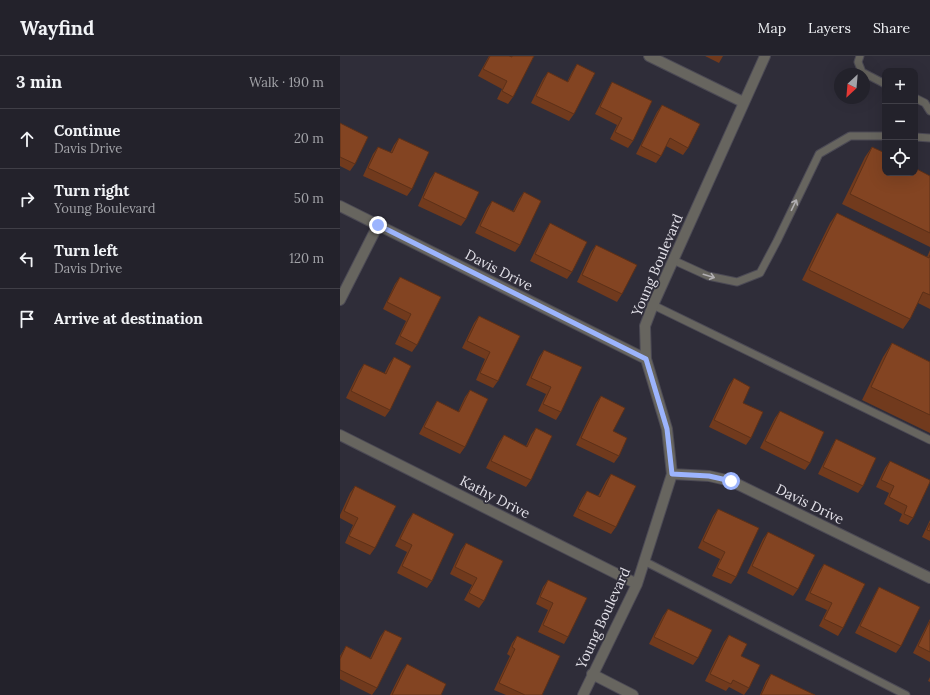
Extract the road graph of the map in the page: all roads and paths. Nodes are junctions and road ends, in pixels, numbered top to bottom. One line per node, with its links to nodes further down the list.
1 (649, 56): 6 (street)
2 (765, 56): 6 (street, Young Boulevard)
3 (860, 56): 4 (lane)
4 (882, 82)
5 (918, 99): 7 (lane)
6 (744, 102): 13 (street, Young Boulevard)
7 (930, 111)
8 (882, 136): 13 (lane, one-way to 8)
9 (918, 137): 10 (lane)
10 (930, 138)
11 (340, 206): 12 (street, Davis Drive)
12 (378, 225): 14 (street); 16 (street, Davis Drive)
13 (673, 260): 15 (street, Young Boulevard)
14 (340, 300)
15 (653, 305): 16 (street, Young Boulevard); 18 (lane)
16 (646, 359): 19 (street, Young Boulevard)
17 (340, 435): 22 (street, Kathy Drive)
18 (930, 440)
19 (672, 474): 20 (street, Young Boulevard); 21 (street, Davis Drive)
20 (644, 561): 22 (street, Young Boulevard); 26 (lane)
21 (930, 578)
22 (637, 584): 23 (street, Young Boulevard)
23 (592, 674): 24 (street, Young Boulevard); 25 (street)
24 (583, 695)
25 (633, 695)
26 (906, 695)

